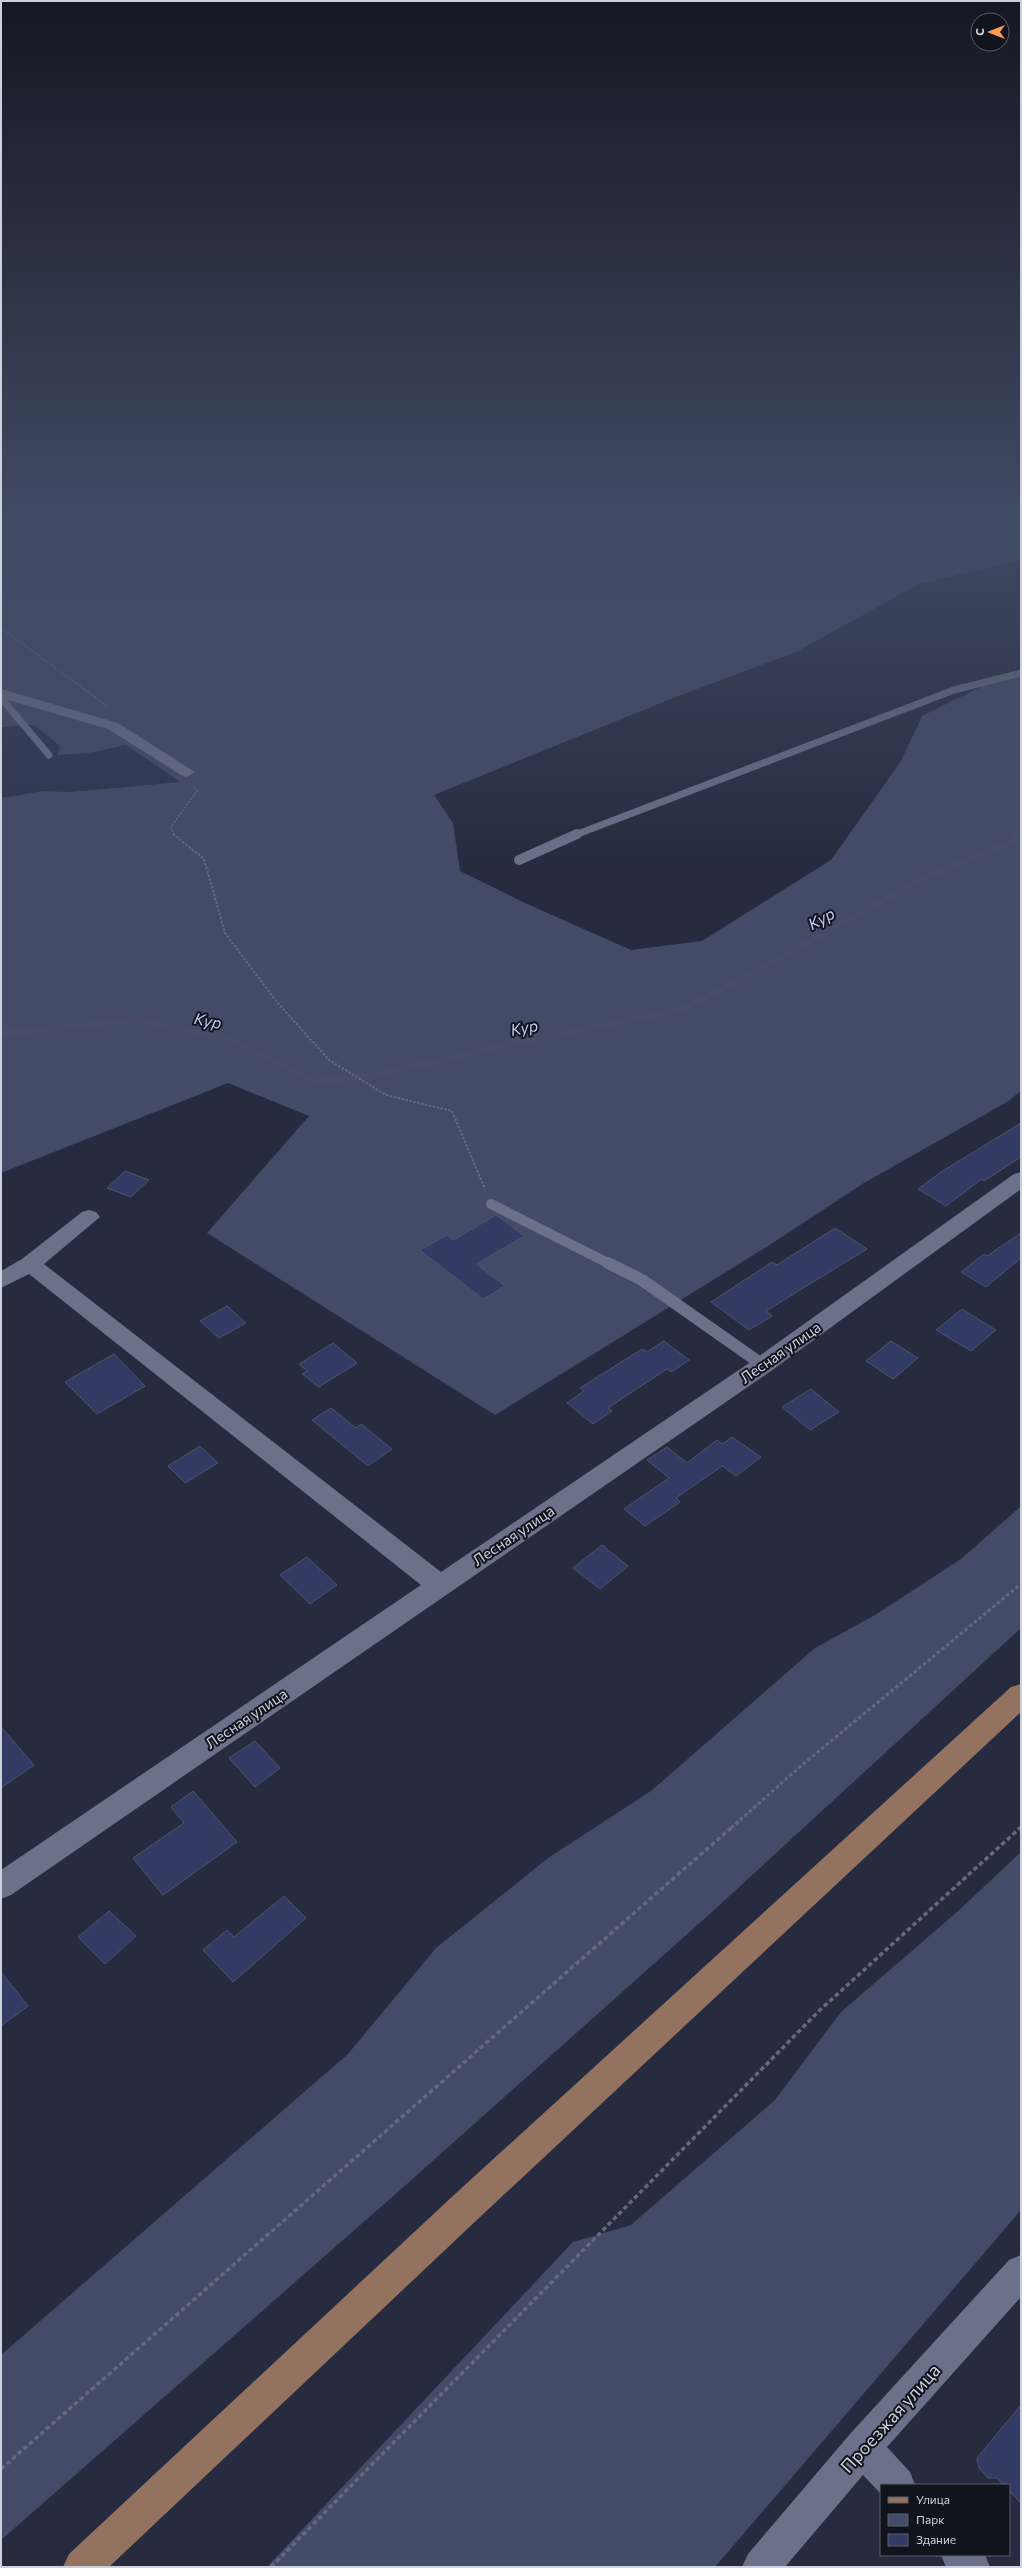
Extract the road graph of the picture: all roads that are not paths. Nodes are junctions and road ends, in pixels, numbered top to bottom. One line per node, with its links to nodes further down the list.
1 (1021, 673): 6 (lane)
2 (1, 693): 5 (street)
3 (1, 698): 4 (lane)
4 (49, 755)
5 (187, 772)
6 (519, 860)
7 (1021, 1179): 12 (street, Лесная улица)
8 (491, 1204): 12 (lane)
9 (89, 1217): 10 (street)
10 (30, 1264): 11 (street); 13 (street)
11 (1, 1280)
12 (763, 1365): 13 (street, Лесная улица)
13 (439, 1585): 15 (street, Лесная улица)
14 (1021, 1695): 20 (main road)
15 (1, 1886)
16 (1021, 2272): 17 (street, Проезжая улица)
17 (862, 2447): 18 (street); 21 (street, Проезжая улица)
18 (896, 2484)
19 (961, 2556): 22 (street)
20 (82, 2567)
21 (761, 2567)
22 (971, 2567)

